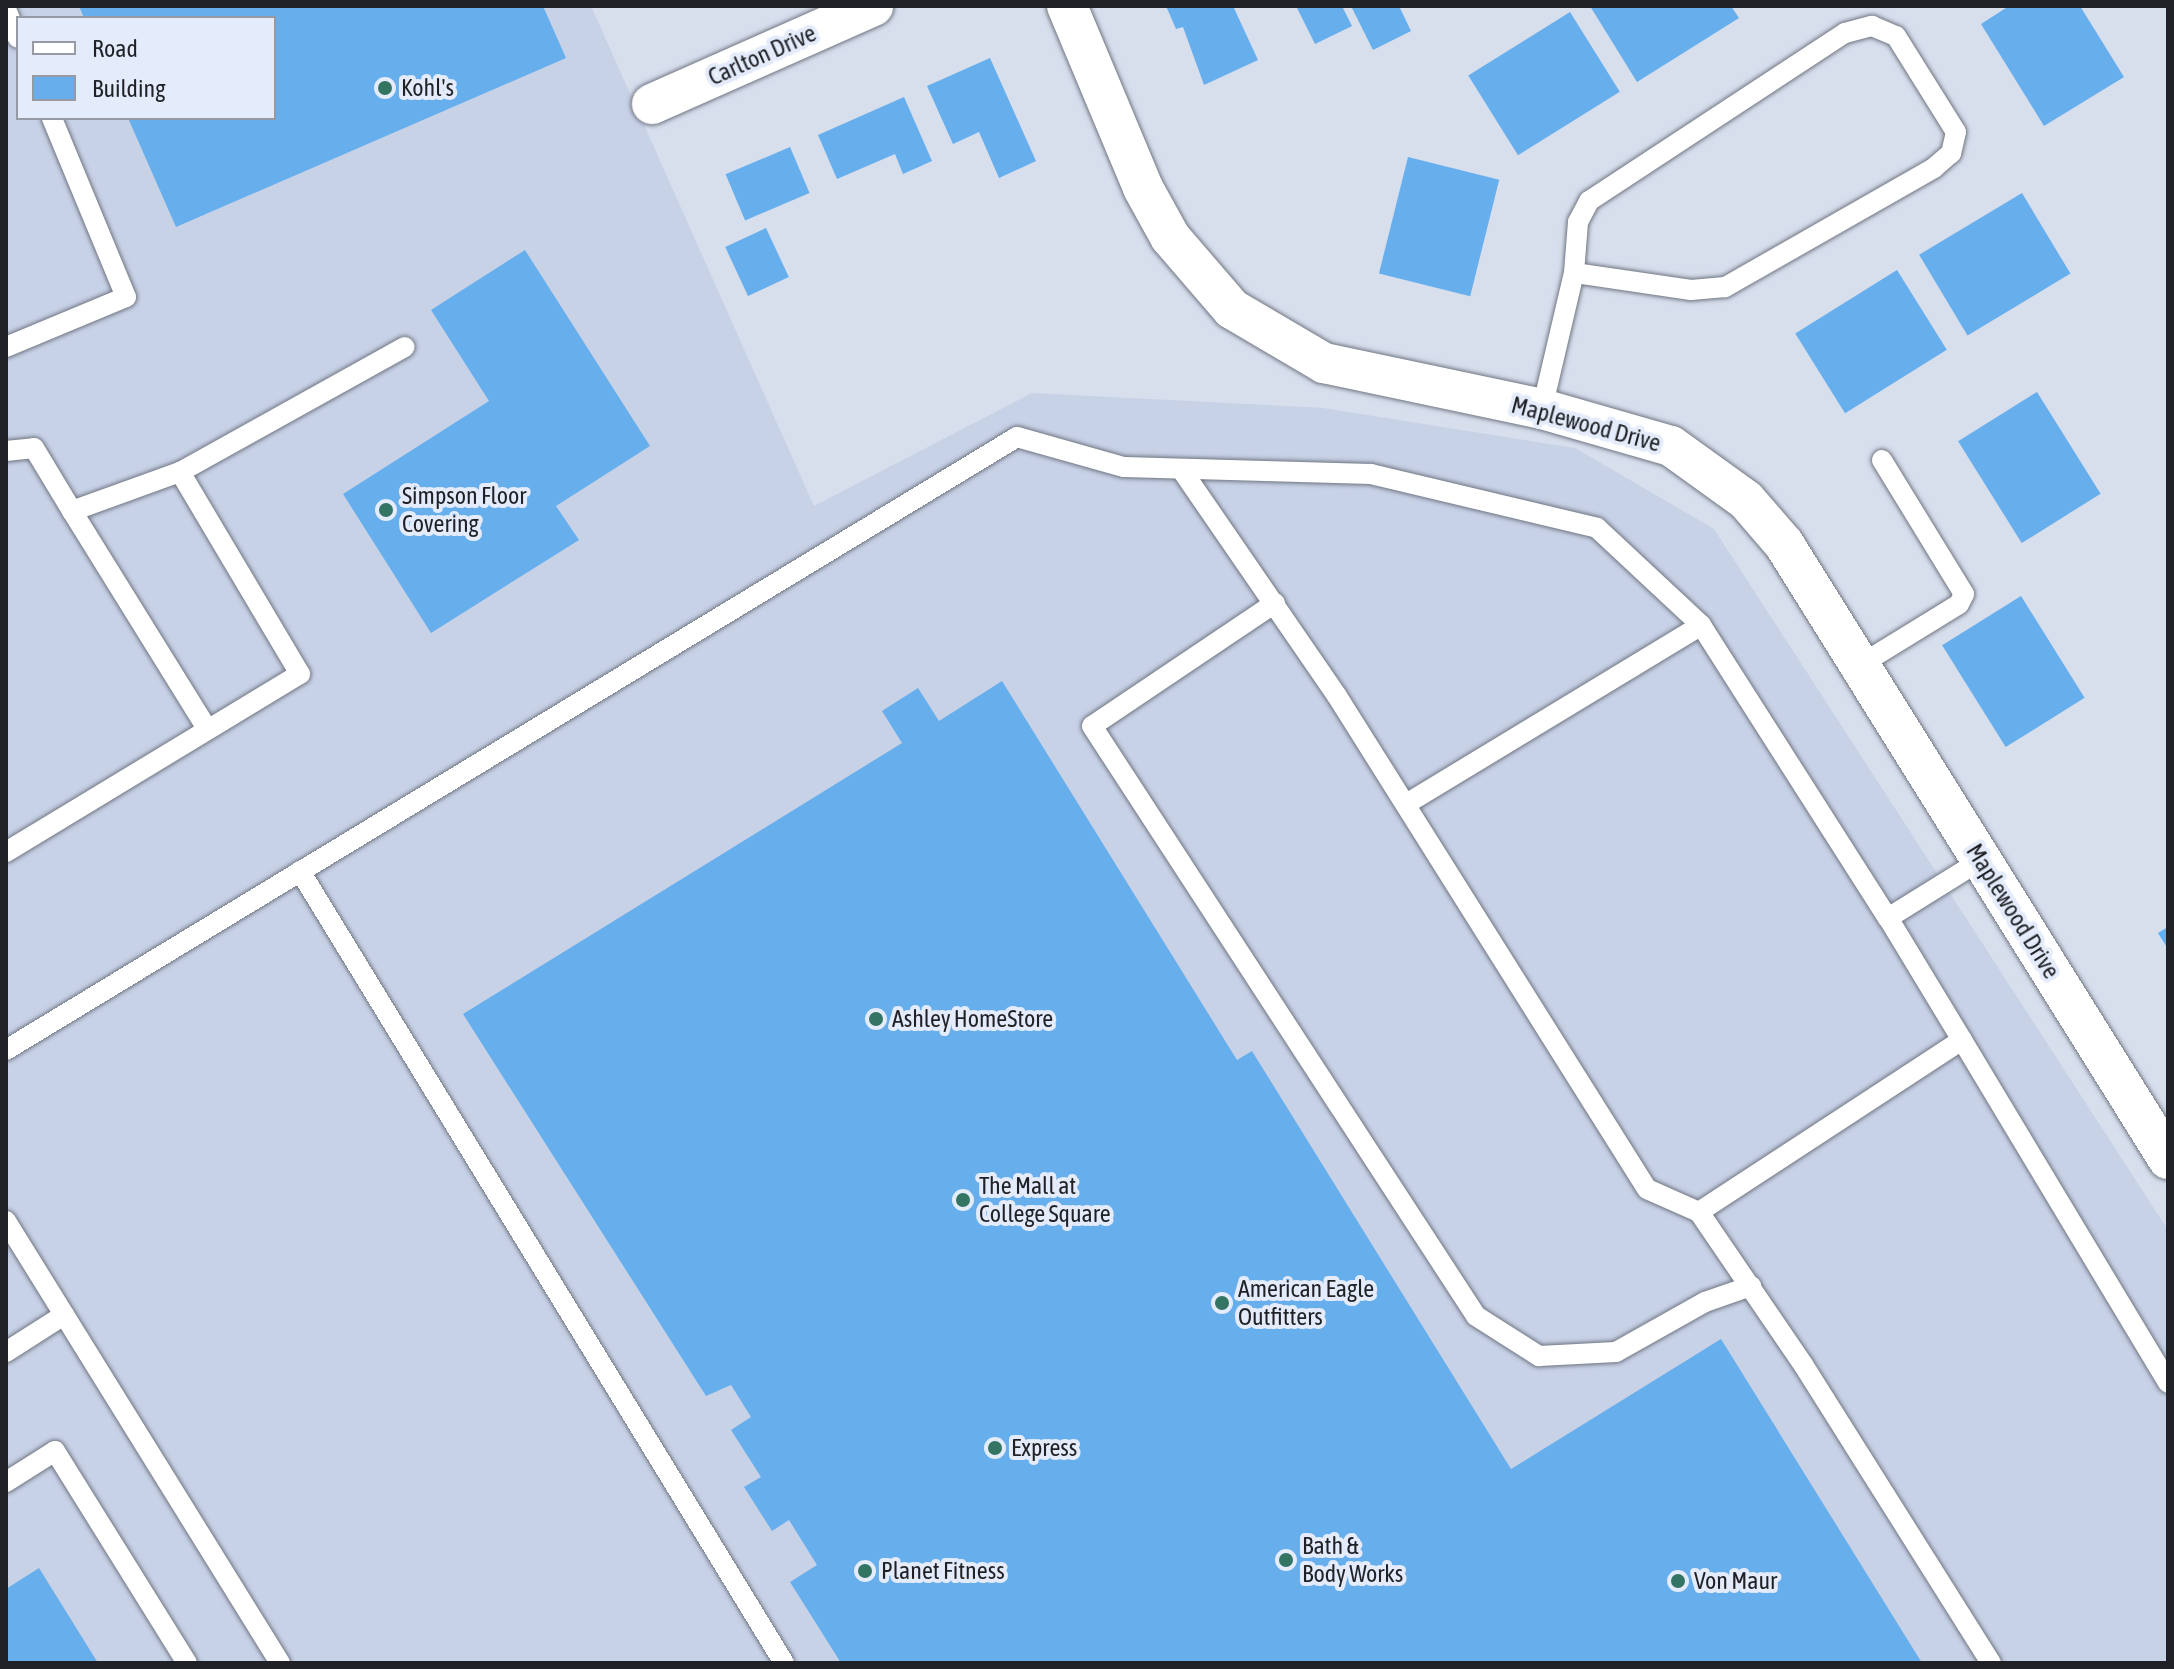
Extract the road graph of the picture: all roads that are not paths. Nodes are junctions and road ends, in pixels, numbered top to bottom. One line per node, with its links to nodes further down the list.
1 (873, 6): 5 (street, Carlton Drive)
2 (1067, 6): 10 (street, Maplewood Drive)
3 (6, 9): 4 (lane)
4 (16, 33)
5 (652, 104)
6 (53, 120): 8 (lane)
7 (1574, 273): 7 (lane); 10 (lane)
8 (6, 347)
9 (405, 347): 14 (lane)
10 (1542, 409): 18 (street, Maplewood Drive)
11 (6, 451): 15 (lane)
12 (1882, 460): 18 (lane)
13 (1181, 469): 16 (lane); 17 (lane); 23 (lane)
14 (180, 472): 15 (lane); 19 (lane)
15 (72, 511): 19 (lane)
16 (1275, 603): 20 (lane); 30 (lane)
17 (1701, 625): 20 (lane); 24 (lane)
18 (1860, 665): 22 (street, Maplewood Drive)
19 (207, 729): 21 (lane)
20 (1406, 804): 28 (lane)
21 (6, 852)
22 (1981, 860): 24 (lane); 27 (street, Maplewood Drive)
23 (300, 871): 26 (lane); 37 (lane)
24 (1888, 918): 25 (lane)
25 (1962, 1040): 28 (lane); 33 (lane)
26 (6, 1050)
27 (2164, 1143)
28 (1699, 1212): 30 (lane)
29 (6, 1221): 31 (lane)
30 (1751, 1286): 38 (lane)
31 (64, 1315): 32 (lane); 36 (lane)
32 (6, 1352)
33 (2168, 1383)
34 (6, 1482): 35 (lane)
35 (187, 1663)
36 (280, 1663)
37 (784, 1663)
38 (1991, 1663)

